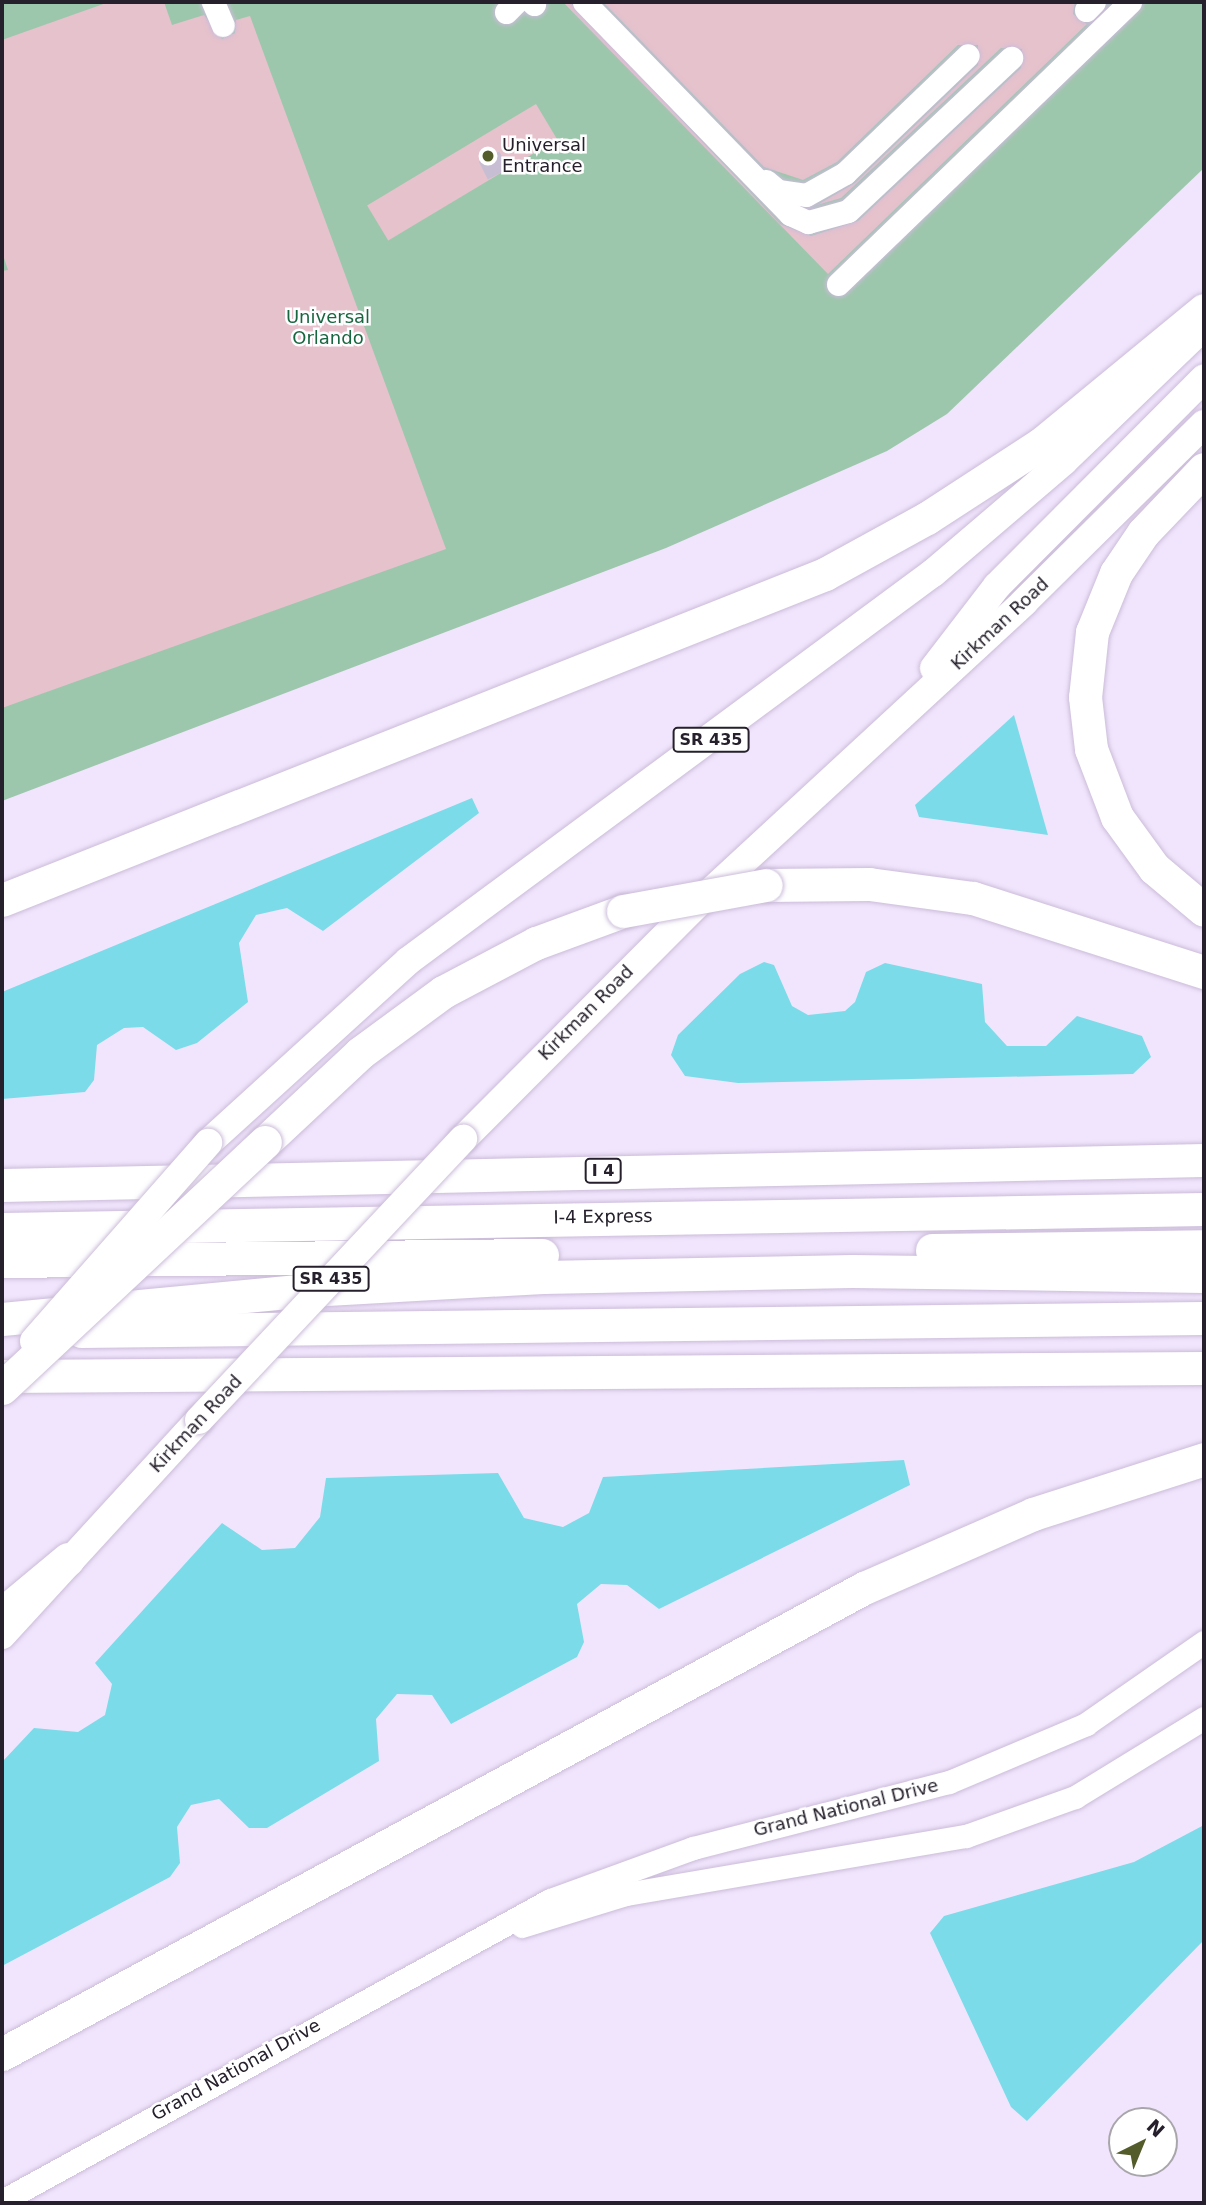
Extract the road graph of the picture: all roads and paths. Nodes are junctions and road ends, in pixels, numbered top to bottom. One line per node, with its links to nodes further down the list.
1 (212, 2): 5 (street)
2 (584, 2): 8 (street)
3 (1120, 2): 4 (street)
4 (1130, 2)
5 (223, 25)
6 (968, 55): 8 (street)
7 (1011, 58): 8 (street)
8 (721, 142)
9 (1204, 310): 15 (highway)
10 (1204, 326): 30 (main road, SR 435, bridge)
11 (1204, 378): 14 (main road)
12 (1204, 424): 14 (main road, Kirkman Road / SR 435)
13 (1204, 469): 16 (highway)
14 (872, 743): 34 (main road, Kirkman Road / SR 435, bridge)
15 (2, 900)
16 (1204, 910)
17 (1204, 972): 31 (highway, bridge)
18 (1204, 1160): 19 (highway, I 4)
19 (2, 1185)
20 (1204, 1209): 21 (highway, I-4 Express)
21 (2, 1229)
22 (1204, 1247): 23 (highway)
23 (2, 1261)
24 (1204, 1276): 26 (highway)
25 (1204, 1318): 27 (highway)
26 (2, 1319)
27 (2, 1332)
28 (1204, 1368): 29 (highway)
29 (192, 1374): 30 (highway); 32 (highway)
30 (2, 1377)
31 (2, 1388)
32 (2, 1398)
33 (1204, 1459): 40 (highway)
34 (68, 1559): 35 (highway); 36 (main road, Kirkman Road / SR 435)
35 (2, 1614)
36 (2, 1635)
37 (1202, 1647): 39 (street, Grand National Drive)
38 (1204, 1718): 39 (street, Grand National Drive)
39 (472, 1942): 41 (street, Grand National Drive)
40 (2, 2054)
41 (2, 2202)

